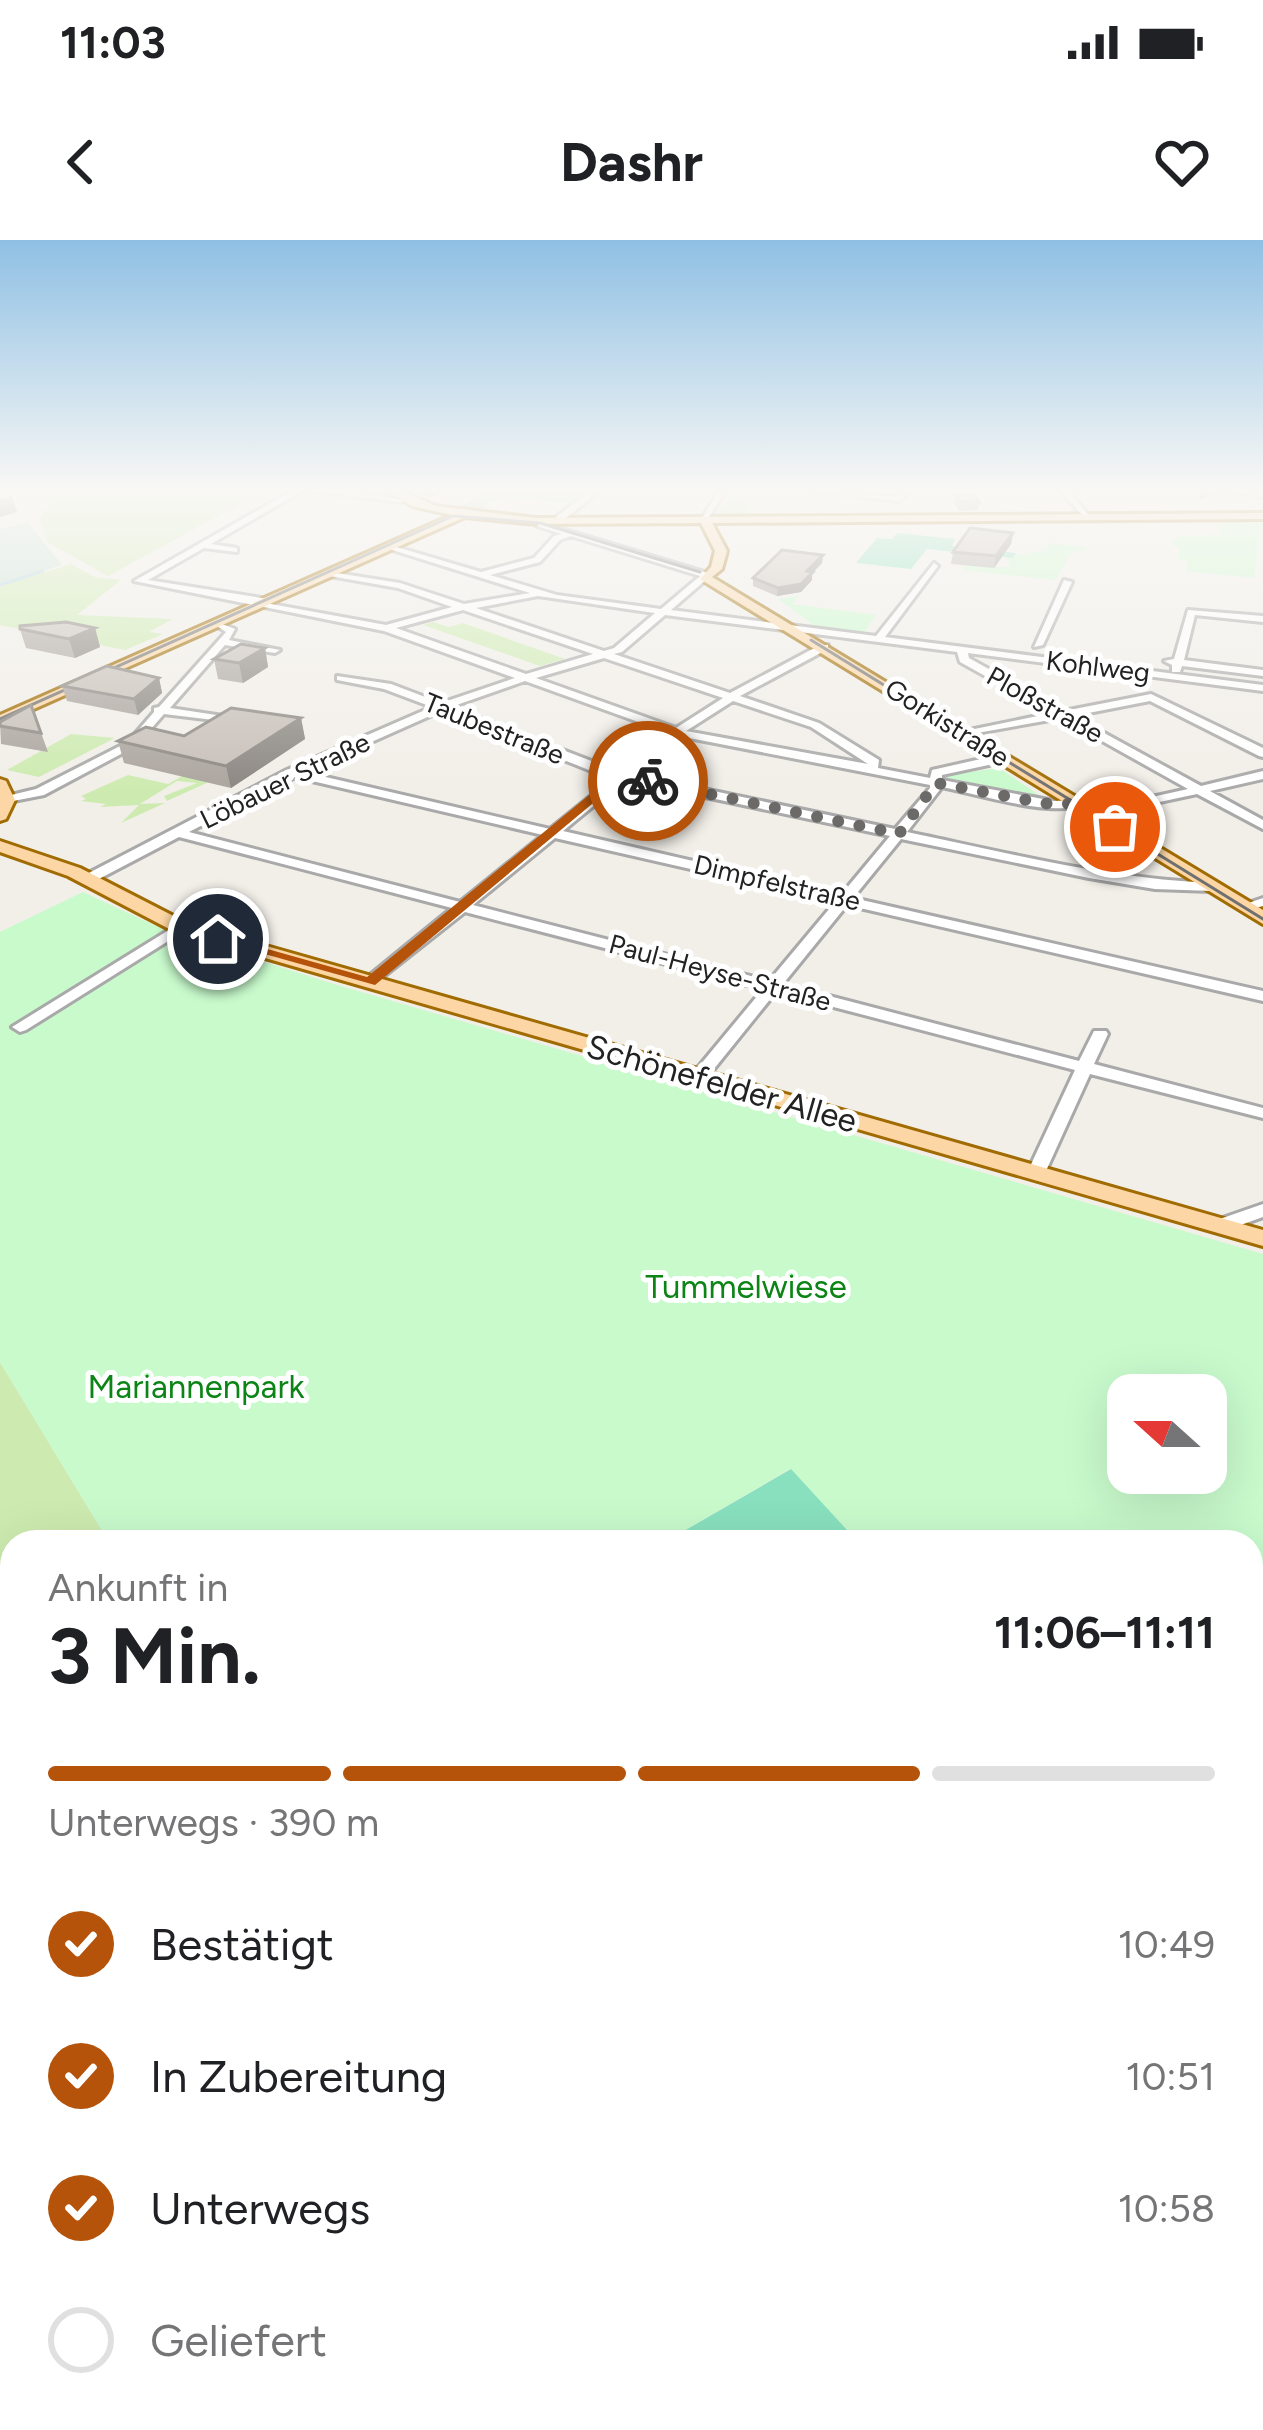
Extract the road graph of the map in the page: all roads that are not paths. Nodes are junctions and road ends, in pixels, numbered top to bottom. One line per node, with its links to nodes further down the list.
1 (184, 589): 11 (street)
2 (299, 589): 11 (main road)
3 (401, 589): 12 (street)
4 (526, 589): 10 (street)
5 (690, 589): 13 (street, Löbauer Straße)
6 (730, 589): 18 (main road, Gorkistraße)
7 (740, 589): 19 (main road, Gorkistraße)
8 (917, 589): 16 (street)
9 (1064, 589): 22 (street)
10 (540, 594): 12 (street); 13 (street)
11 (265, 604): 15 (main road); 17 (street)
12 (460, 607): 17 (street); 25 (street)
13 (662, 613): 18 (street); 25 (street, Löbauer Straße)
14 (1263, 619): 26 (street)
15 (220, 624): 21 (street); 27 (main road)
16 (888, 627): 20 (street); 22 (street)
17 (386, 628): 32 (street)
18 (790, 630): 19 (main road, Gorkistraße)
19 (816, 640): 20 (street, Kohlweg); 36 (street); 44 (main road, Gorkistraße)
20 (878, 640): 24 (street, Kohlweg)
21 (222, 642): 23 (street); 35 (street)
22 (1038, 645): 26 (street)
23 (275, 650)
24 (962, 650): 29 (street, Kohlweg); 40 (street, Ploßstraße)
25 (602, 655): 32 (street, Löbauer Straße); 36 (street)
26 (1177, 666): 28 (street)
27 (110, 673): 30 (street); 41 (main road)
28 (1263, 673)
29 (1149, 674): 34 (street, Kohlweg); 37 (street)
30 (134, 678)
31 (341, 678): 38 (street, Taubestraße)
32 (525, 678): 38 (street, Löbauer Straße); 43 (street)
33 (158, 684): 35 (street)
34 (1263, 688)
35 (180, 689): 39 (street)
36 (729, 697): 43 (street); 47 (street)
37 (1151, 697): 40 (street); 45 (street)
38 (441, 708): 48 (street, Löbauer Straße); 49 (street, Taubestraße)
39 (158, 710): 42 (street); 53 (street)
40 (1061, 715): 44 (street); 52 (street, Ploßstraße)
41 (0, 720)
42 (264, 726)
43 (677, 732): 47 (street); 49 (street)
44 (964, 734): 46 (main road, Gorkistraße)
45 (1263, 753)
46 (1003, 758): 51 (street); 54 (main road, Gorkistraße)
47 (870, 770): 51 (street)
48 (292, 773): 56 (street, Dimpfelstraße); 57 (street, Löbauer Straße)
49 (620, 776): 56 (street); 58 (street, Taubestraße)
50 (1263, 776): 52 (street)
51 (936, 783): 54 (street); 58 (street)
52 (1199, 790): 54 (street); 55 (street, Ploßstraße)
53 (2, 800)
54 (1086, 809): 61 (main road, Gorkistraße)
55 (1263, 825)
56 (554, 832): 62 (street, Dimpfelstraße); 64 (street)
57 (177, 833): 60 (street, Löbauer Straße); 64 (street, Paul-Heyse-Straße)
58 (899, 834): 61 (street, Taubestraße); 62 (street)
59 (0, 846): 60 (main road, Schönefelder Allee)
60 (88, 879): 66 (main road, Schönefelder Allee)
61 (1212, 887): 63 (main road, Gorkistraße)
62 (844, 898): 68 (street); 69 (street, Dimpfelstraße)
63 (1254, 904): 65 (main road, Gorkistraße)
64 (460, 906): 67 (street); 68 (street, Paul-Heyse-Straße)
65 (1263, 918)
66 (182, 928): 67 (main road, Schönefelder Allee); 70 (street)
67 (370, 982): 73 (main road, Schönefelder Allee)
68 (772, 986): 72 (street, Paul-Heyse-Straße); 73 (street)
69 (1263, 996)
70 (20, 1027)
71 (1100, 1034): 72 (street)
72 (1084, 1067): 74 (street, Paul-Heyse-Straße); 75 (street)
73 (699, 1076): 75 (main road, Schönefelder Allee)
74 (1263, 1113)
75 (1036, 1173): 77 (main road, Schönefelder Allee)
76 (1263, 1210): 77 (street)
77 (1221, 1226): 78 (main road, Schönefelder Allee)
78 (1263, 1238)

